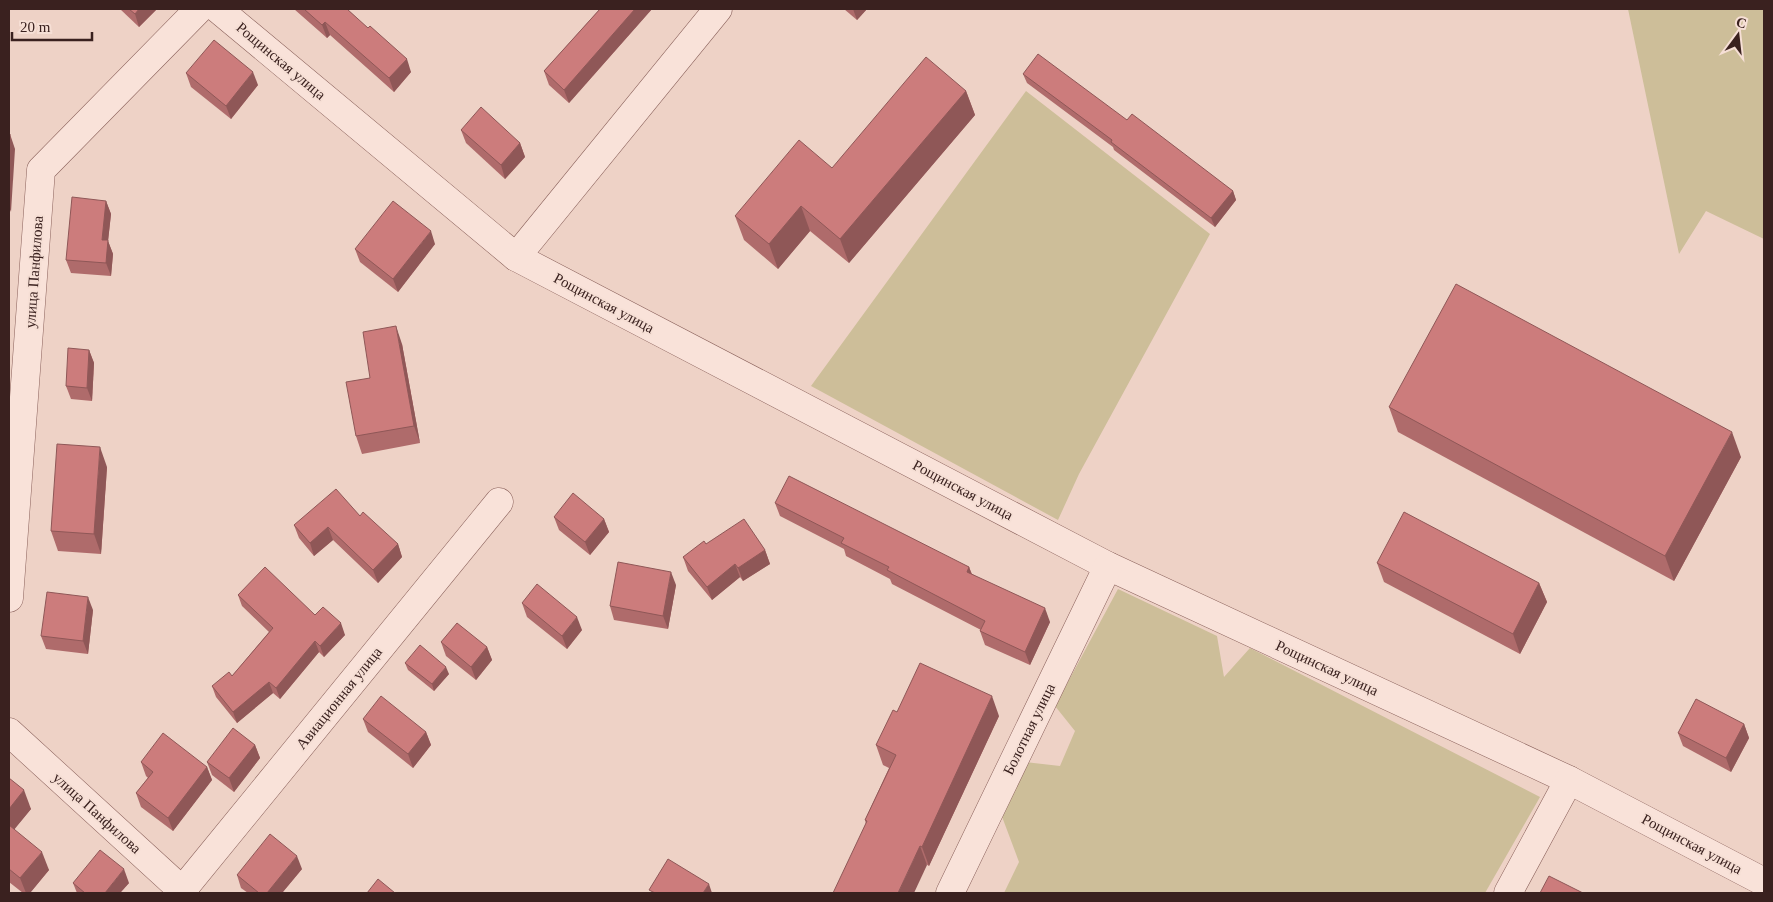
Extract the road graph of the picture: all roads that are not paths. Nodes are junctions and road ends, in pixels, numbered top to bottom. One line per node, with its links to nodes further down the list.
1 (199, 9): 7 (street, улица Панфилова)
2 (218, 9): 4 (street, Рощинская улица)
3 (718, 9): 4 (street)
4 (516, 256): 6 (street, Рощинская улица)
5 (499, 502): 11 (street, Авиационная улица)
6 (1108, 566): 9 (street, Рощинская улица); 12 (street, Болотная улица)
7 (9, 598)
8 (9, 732): 11 (street, улица Панфилова)
9 (1569, 780): 10 (street, Рощинская улица); 13 (street)
10 (1764, 882)
11 (182, 892)
12 (950, 893)
13 (1508, 893)

